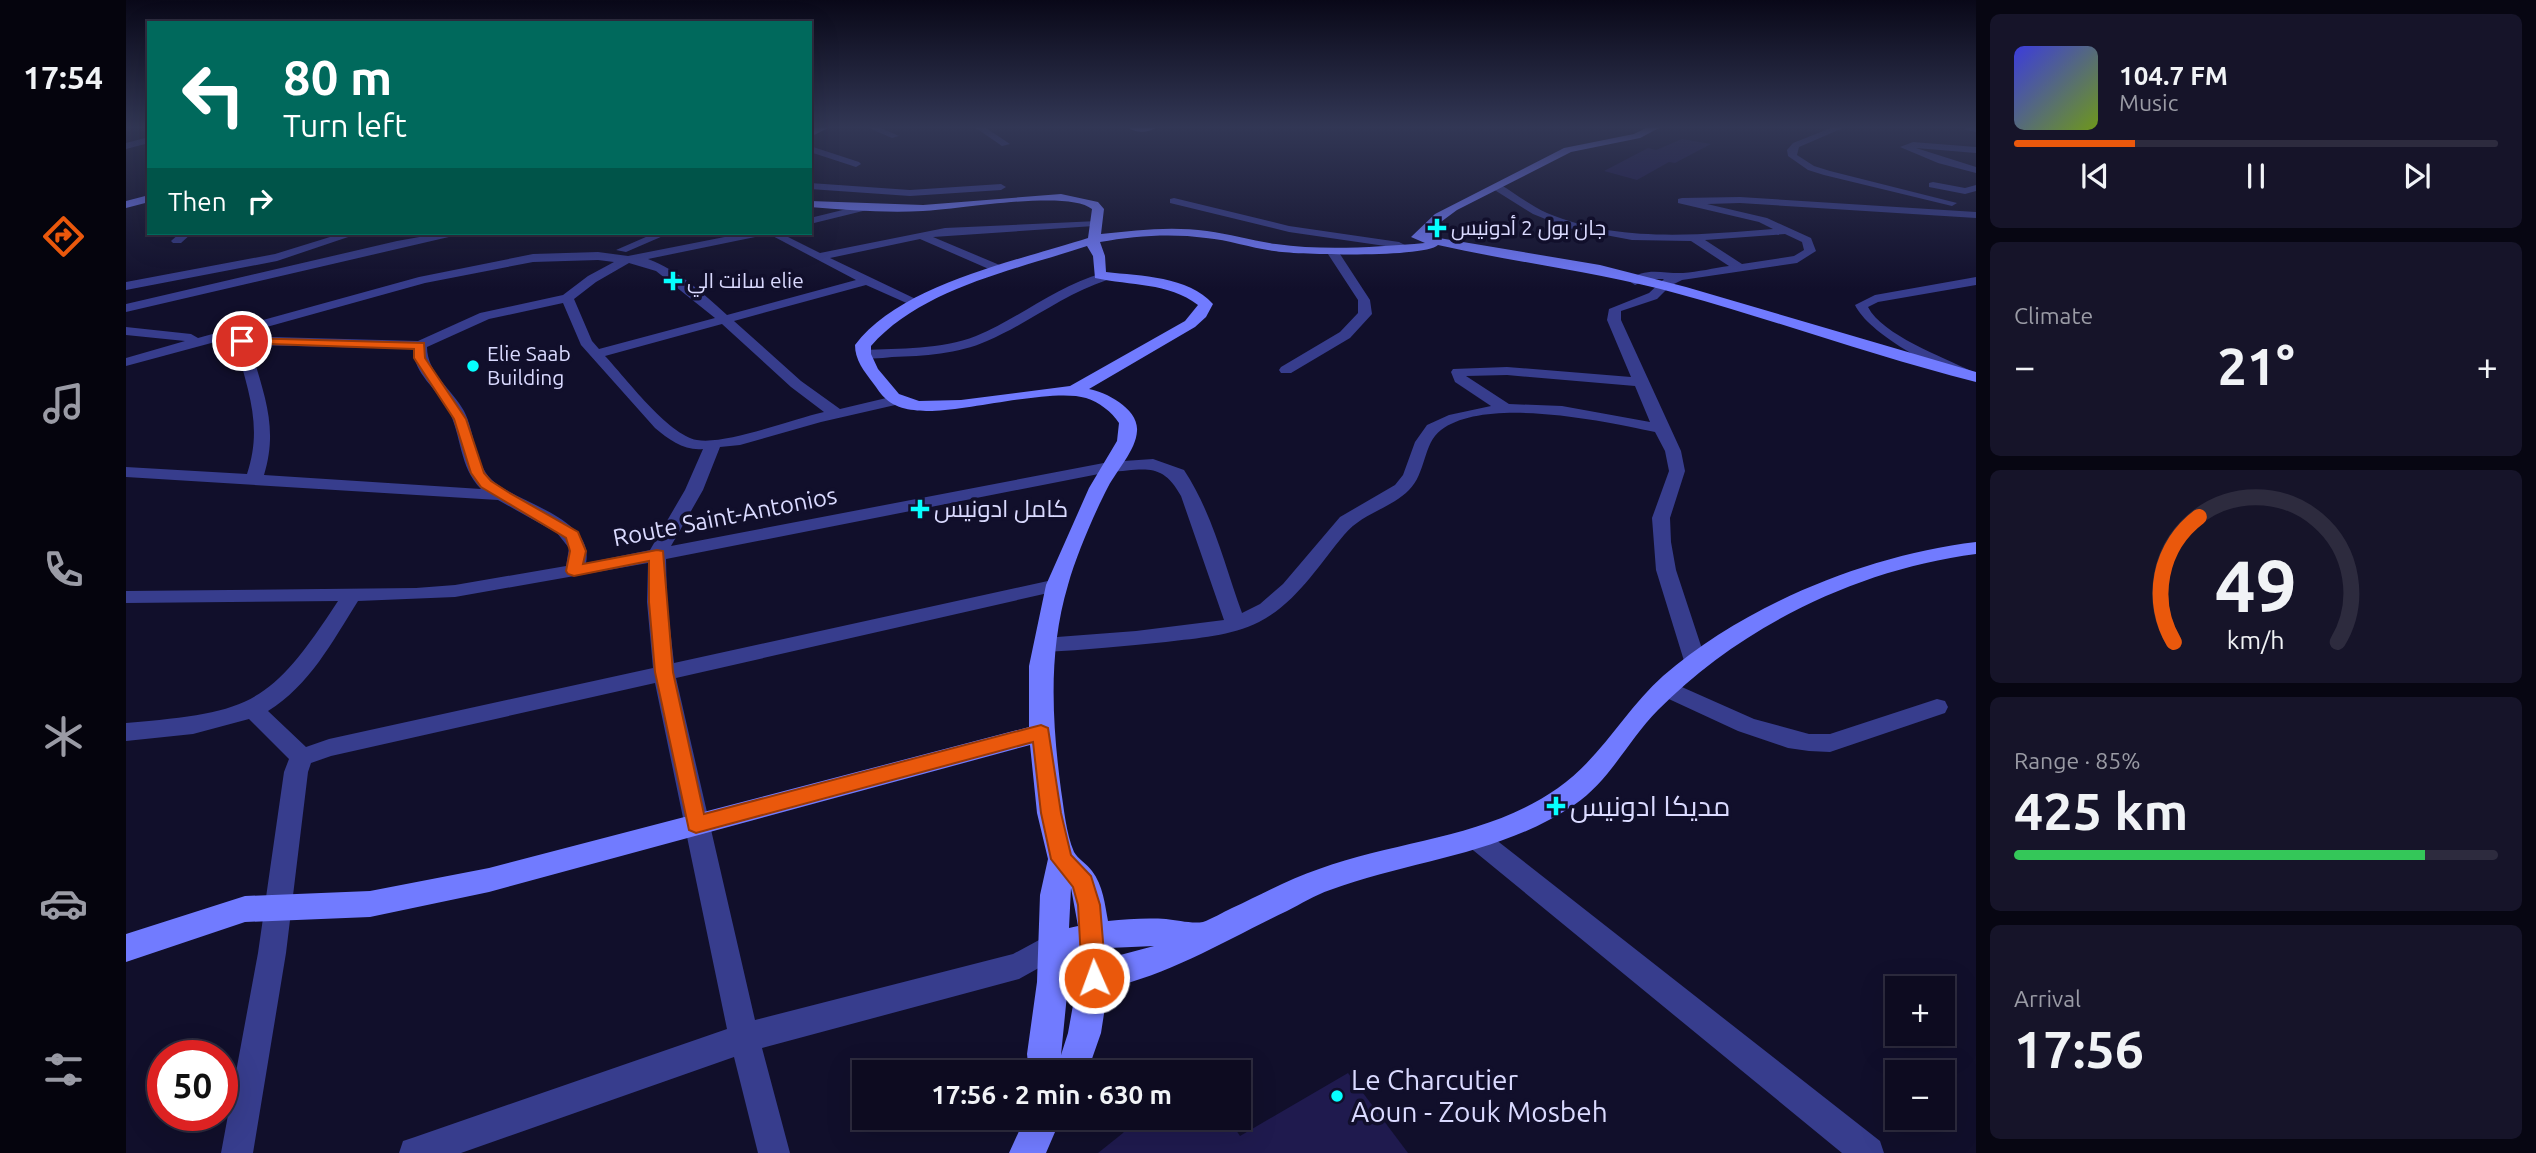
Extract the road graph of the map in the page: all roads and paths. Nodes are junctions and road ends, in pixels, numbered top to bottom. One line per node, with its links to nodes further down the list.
1 (1507, 182): 6 (main road)
2 (1864, 182): 13 (street)
3 (1933, 185): 7 (street)
4 (812, 186): 5 (street)
5 (1001, 187)
6 (1497, 187): 24 (street); 26 (main road)
7 (1976, 188)
8 (147, 199): 11 (main road)
9 (1174, 201): 26 (street)
10 (812, 204): 12 (main road)
11 (126, 205)
12 (863, 208): 15 (street); 16 (main road)
13 (1976, 209)
14 (1976, 215): 17 (street)
15 (812, 221)
16 (1094, 224): 23 (street); 25 (main road); 27 (main road)
17 (1791, 231): 24 (street); 33 (street)
18 (348, 235): 41 (street)
19 (449, 235): 45 (street)
20 (659, 235): 30 (street)
21 (750, 235): 32 (street)
22 (776, 235): 31 (street)
23 (919, 235): 31 (street); 34 (street)
24 (1693, 238): 33 (street)
25 (1109, 240): 27 (main road); 29 (main road)
26 (1417, 243): 28 (main road); 28 (main road); 37 (main road)
27 (1095, 247): 34 (main road); 36 (main road)
28 (1383, 249): 29 (main road)
29 (1332, 251): 56 (street)
30 (604, 256): 32 (street); 48 (street)
31 (822, 256): 38 (street)
32 (626, 260): 42 (street); 46 (street)
33 (1739, 267): 35 (street)
34 (998, 269): 44 (main road)
35 (1687, 276): 37 (street); 40 (street)
36 (1103, 277): 54 (street); 59 (main road)
37 (1640, 278): 40 (main road)
38 (867, 281): 44 (street); 46 (street)
39 (1976, 281): 43 (street)
40 (1664, 285): 52 (main road); 58 (street)
41 (126, 286)
42 (567, 298): 51 (street); 53 (street)
43 (1875, 299): 49 (street); 57 (street)
44 (916, 302): 54 (main road)
45 (126, 308)
46 (724, 320): 53 (street); 62 (street)
47 (126, 331): 48 (street)
48 (202, 339): 50 (street); 55 (street)
49 (1901, 340): 52 (main road); 57 (street)
50 (242, 341): 51 (street); 67 (street)
51 (420, 345): 68 (street, Route Saint-Antonios)
52 (1889, 353): 57 (main road)
53 (596, 354): 64 (street)
54 (863, 354): 60 (main road)
55 (126, 362)
56 (1286, 370)
57 (1974, 374)
58 (1641, 382): 61 (street); 63 (street)
59 (1073, 391): 60 (main road); 65 (main road)
60 (899, 400): 62 (street)
61 (1505, 408): 63 (street); 75 (street)
62 (837, 414): 64 (street)
63 (1661, 429): 77 (street)
64 (713, 444): 70 (street)
65 (1108, 467): 70 (street, Route Saint-Antonios); 72 (main road); 75 (street, Route Saint-Antonios)
66 (126, 472): 67 (street)
67 (254, 479): 68 (street)
68 (503, 495): 71 (street, Route Saint-Antonios)
69 (1976, 548): 77 (main road)
70 (657, 555): 71 (street, Route Saint-Antonios); 78 (street)
71 (574, 571): 73 (street)
72 (1057, 585): 76 (main road); 78 (street)
73 (351, 596): 74 (street); 81 (street)
74 (126, 597)
75 (1236, 624): 76 (street)
76 (1044, 645): 83 (main road)
77 (1696, 664): 79 (main road)
78 (664, 672): 84 (street); 85 (street)
79 (1666, 688): 80 (street); 86 (main road)
80 (1937, 707)
81 (252, 709): 82 (street); 84 (street)
82 (126, 732)
83 (1041, 733): 85 (main road); 87 (main road)
84 (302, 757): 88 (street)
85 (696, 824): 88 (main road); 96 (street)
86 (1477, 839): 90 (main road); 104 (street)
87 (1062, 859): 89 (main road); 91 (main road)
88 (279, 906): 92 (main road); 100 (street)
89 (1092, 935): 90 (main road); 91 (main road); 94 (main road)
90 (1203, 936): 94 (main road)
91 (1052, 946): 93 (street); 95 (main road)
92 (126, 948)
93 (1019, 965): 95 (street); 96 (street)
94 (1094, 978): 95 (main road); 98 (main road)
95 (1053, 982): 97 (main road)
96 (744, 1038): 101 (street); 102 (street)
97 (1045, 1060)
98 (1078, 1060)
99 (1038, 1130): 103 (main road)
100 (237, 1153)
101 (415, 1153)
102 (774, 1153)
103 (1027, 1153)
104 (1868, 1153)

